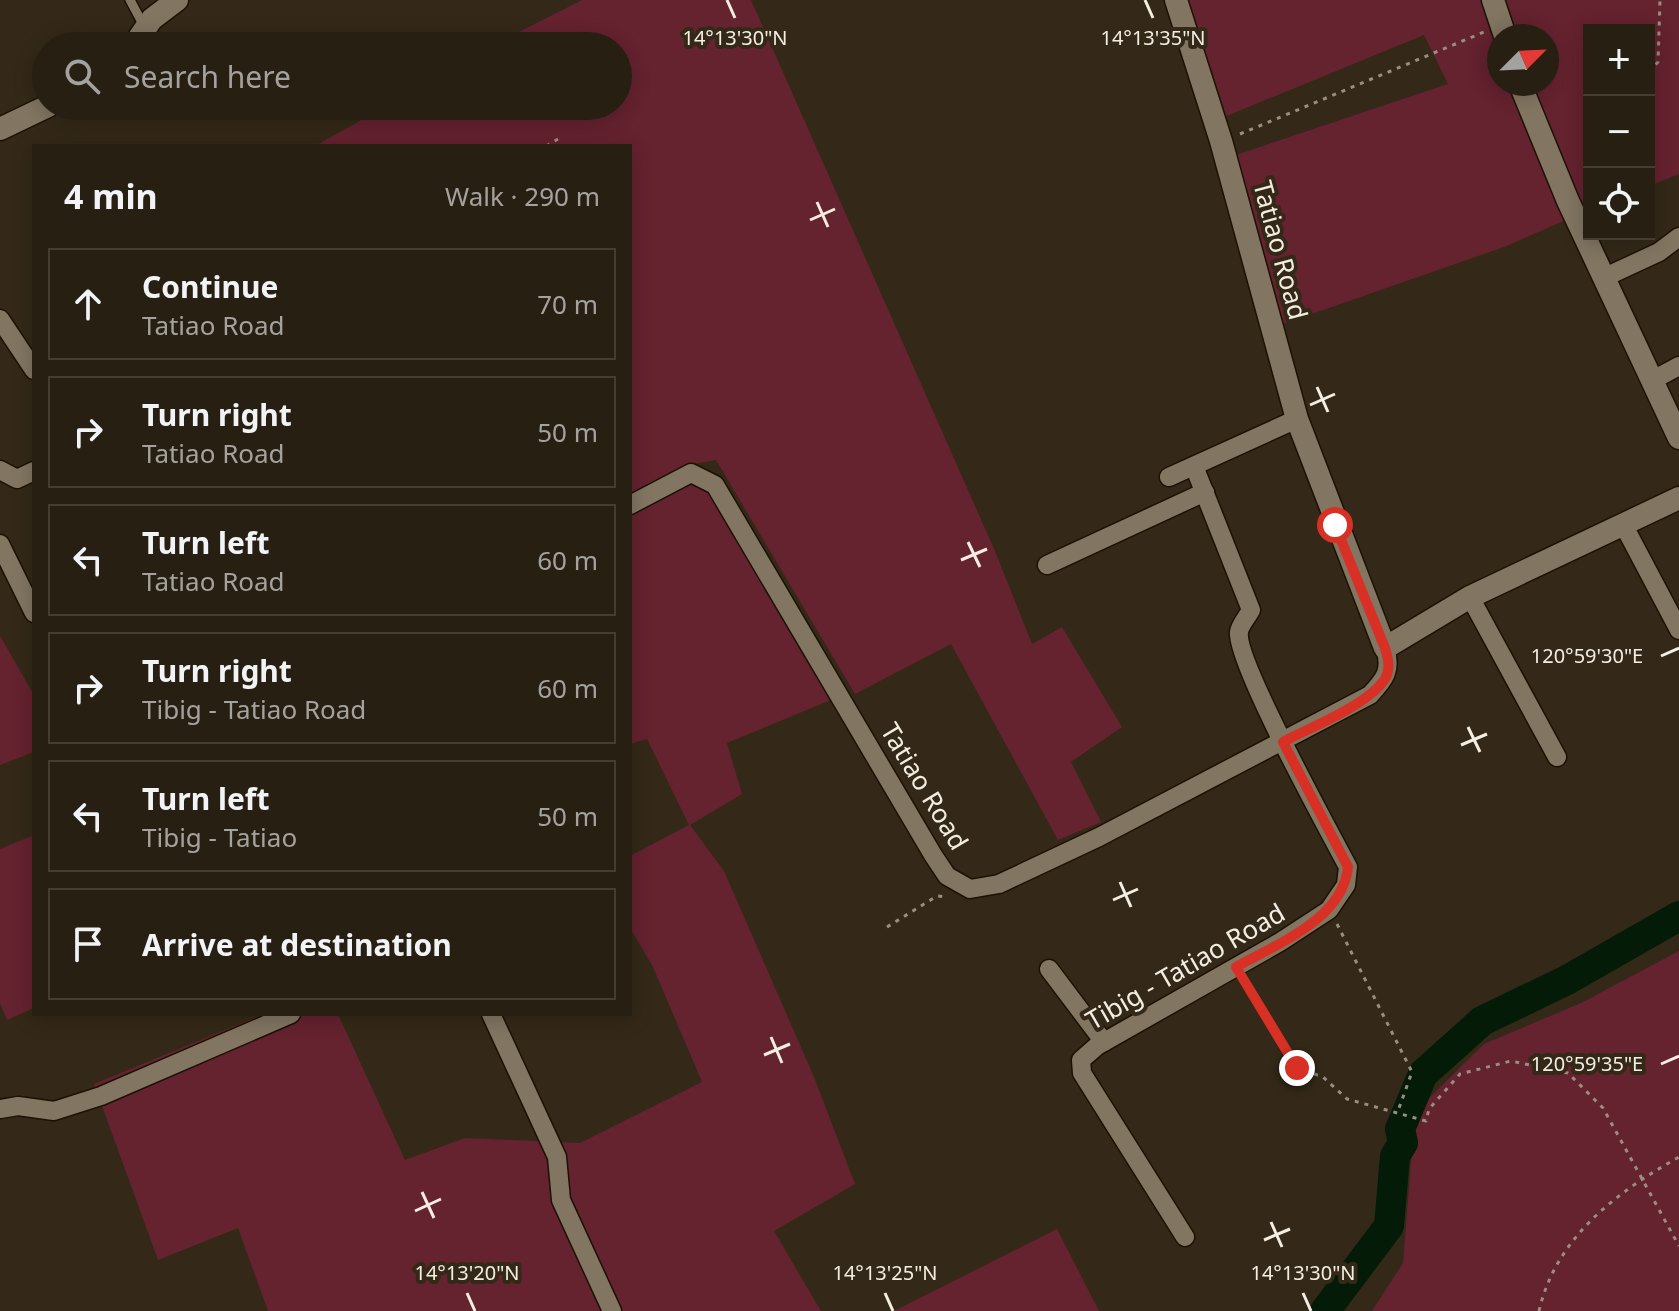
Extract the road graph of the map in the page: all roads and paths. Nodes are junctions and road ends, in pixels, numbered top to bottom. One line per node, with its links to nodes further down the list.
1 (130, 0): 7 (lane)
2 (177, 0): 8 (street)
3 (1176, 0): 15 (street, Tatiao Road)
4 (1493, 0): 6 (street)
5 (1660, 0): 10 (path)
6 (1502, 24)
7 (138, 32)
8 (144, 32)
9 (1487, 37): 15 (path)
10 (1655, 65)
11 (1525, 96): 18 (street)
12 (32, 114): 13 (street)
13 (0, 129)
14 (558, 139): 16 (path)
15 (1221, 141): 23 (street, Tatiao Road)
16 (549, 144)
17 (1679, 237): 18 (street)
18 (1603, 278): 22 (street)
19 (0, 319): 21 (street)
20 (1679, 366): 22 (street)
21 (32, 367)
22 (1651, 381): 24 (street)
23 (1297, 419): 25 (street); 38 (street, Tatiao Road)
24 (1679, 438)
25 (1194, 466): 28 (street); 29 (street)
26 (0, 470): 27 (street)
27 (32, 472)
28 (1169, 477)
29 (1205, 492): 34 (street); 39 (street)
30 (1679, 498): 32 (street)
31 (632, 504): 41 (street, Tatiao Road)
32 (1623, 524): 35 (street); 37 (street)
33 (0, 544): 36 (street)
34 (1047, 565)
35 (1470, 597): 38 (street); 40 (street)
36 (32, 609)
37 (1679, 630)
38 (1385, 648): 39 (street, Tatiao Road)
39 (1283, 742): 41 (street, Tatiao Road); 42 (street)
40 (1557, 757)
41 (970, 889): 43 (path)
42 (1329, 910): 44 (street, Tibig - Tatiao Road); 50 (path)
43 (887, 927)
44 (1236, 967): 48 (street, Tibig - Tatiao Road); 50 (path)
45 (1049, 969): 48 (street)
46 (286, 1016): 49 (street)
47 (492, 1016): 55 (street)
48 (1104, 1042): 53 (street, Tibig - Tatiao Road)
49 (0, 1109)
50 (1398, 1111): 52 (path)
51 (1679, 1157): 52 (path)
52 (1642, 1178): 54 (path); 56 (path)
53 (1185, 1237)
54 (1679, 1246)
55 (612, 1311)
56 (1539, 1311)

